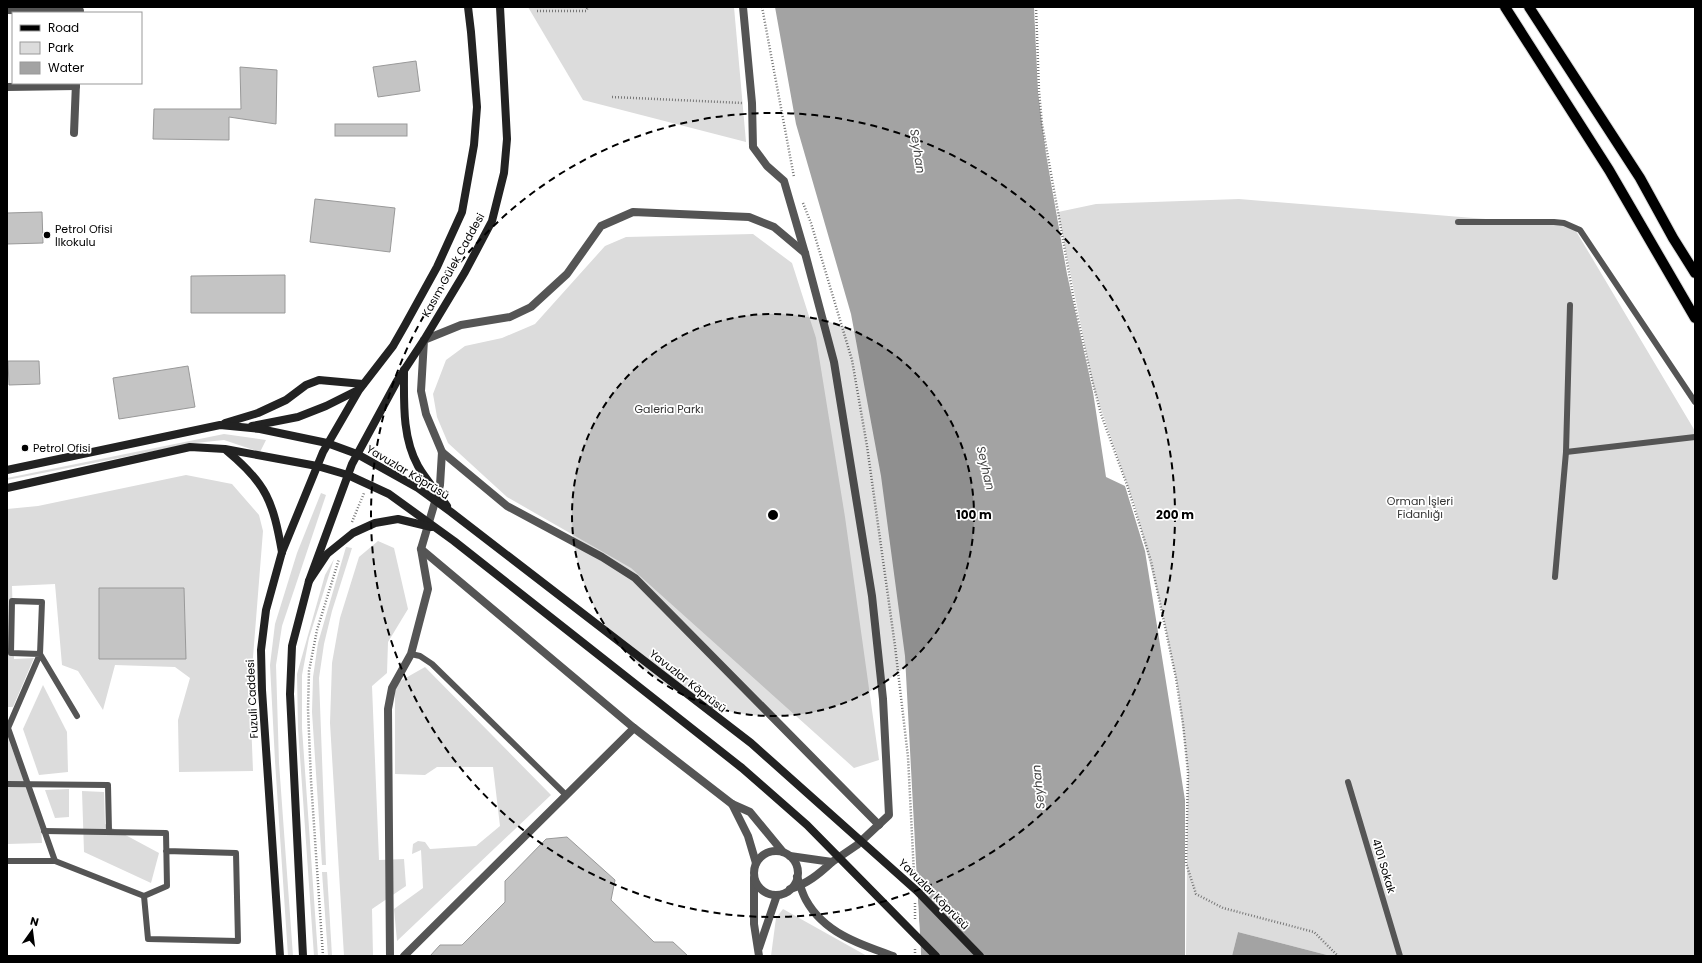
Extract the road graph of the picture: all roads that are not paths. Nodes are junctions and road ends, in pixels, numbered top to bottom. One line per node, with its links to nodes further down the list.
1 (468, 7): 18 (main road, Kasım Gülek Caddesi)
2 (500, 7): 16 (main road, Kasım Gülek Caddesi)
3 (743, 7): 12 (street)
4 (1504, 7): 15 (main road)
5 (1529, 7): 13 (main road)
6 (7, 10): 7 (street)
7 (80, 10)
8 (76, 85): 9 (street); 10 (street)
9 (7, 88)
10 (74, 133)
11 (1458, 222): 19 (lane)
12 (805, 253): 16 (street); 49 (street)
13 (1695, 273)
14 (1570, 305): 27 (lane)
15 (1695, 318)
16 (424, 340): 17 (main road, Kasım Gülek Caddesi); 26 (street)
17 (404, 370): 28 (main road, Kasım Gülek Caddesi); 33 (main road, bridge)
18 (361, 387): 20 (main road); 21 (main road); 23 (main road, Kasım Gülek Caddesi)
19 (1695, 402)
20 (220, 425): 21 (main road, Yavuzlar Köprüsü); 30 (main road)
21 (244, 428): 23 (main road, Yavuzlar Köprüsü)
22 (1695, 437): 27 (lane)
23 (327, 443): 25 (main road, Kasım Gülek Caddesi); 28 (main road, Yavuzlar Köprüsü)
24 (225, 449): 29 (main road); 32 (main road); 36 (main road)
25 (323, 452): 29 (main road, Fuzuli Caddesi)
26 (442, 452): 35 (street); 49 (street)
27 (1566, 452): 37 (lane)
28 (357, 454): 31 (main road, Kasım Gülek Caddesi); 33 (main road, Yavuzlar Köprüsü, bridge)
29 (317, 466): 31 (main road); 36 (main road, Fuzuli Caddesi)
30 (7, 470)
31 (348, 475): 34 (main road, bridge); 38 (main road)
32 (7, 488)
33 (451, 512): 71 (main road, Yavuzlar Köprüsü, bridge)
34 (438, 530): 38 (main road, bridge); 70 (main road, bridge)
35 (421, 549): 40 (street); 43 (street)
36 (282, 552): 65 (main road, Fuzuli Caddesi)
37 (1555, 577)
38 (309, 581): 66 (main road)
39 (40, 654): 39 (lane); 41 (lane); 42 (lane)
40 (411, 654): 47 (lane); 67 (street)
41 (77, 716)
42 (7, 728): 46 (lane)
43 (634, 728): 47 (street); 48 (street)
44 (1348, 782): 72 (lane, 4101 Sokak)
45 (7, 784): 46 (lane)
46 (28, 785): 50 (lane); 51 (lane)
47 (566, 795): 68 (street)
48 (732, 804): 53 (street); 56 (street)
49 (879, 825): 57 (street)
50 (44, 831): 51 (lane); 55 (lane)
51 (109, 831): 52 (lane)
52 (166, 851): 63 (lane); 63 (lane)
53 (787, 854): 56 (street); 57 (street); 58 (street)
54 (7, 861): 55 (lane)
55 (55, 861): 63 (lane)
56 (756, 862): 59 (street)
57 (832, 862): 60 (street)
58 (797, 877): 60 (street); 61 (street)
59 (754, 878): 62 (street); 64 (street)
60 (801, 886): 61 (street); 69 (street)
61 (790, 890): 62 (street)
62 (777, 895): 64 (street)
63 (144, 896)
64 (759, 953)
65 (280, 956)
66 (303, 956)
67 (390, 956)
68 (404, 956)
69 (893, 956)
70 (936, 956)
71 (980, 956)
72 (1400, 956)

